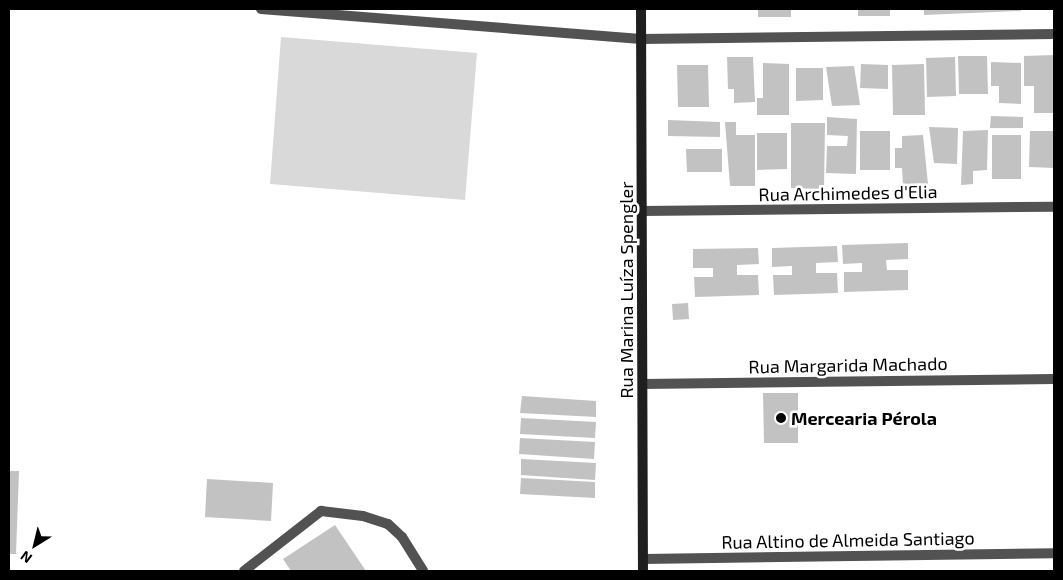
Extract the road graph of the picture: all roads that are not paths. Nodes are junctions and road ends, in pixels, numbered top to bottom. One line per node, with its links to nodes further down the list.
1 (262, 9): 4 (street)
2 (641, 9): 4 (street, Rua Marina Luíza Spengler)
3 (1054, 34): 4 (street)
4 (641, 39): 6 (street, Rua Marina Luíza Spengler)
5 (1054, 207): 6 (street, Rua Archimedes d'Elia)
6 (642, 211): 8 (street, Rua Marina Luíza Spengler)
7 (1054, 379): 8 (street, Rua Margarida Machado)
8 (642, 384): 10 (street, Rua Marina Luíza Spengler)
9 (1054, 553): 10 (street, Rua Altino de Almeida Santiago)
10 (643, 559): 13 (street, Rua Marina Luíza Spengler)
11 (244, 571): 12 (street)
12 (423, 571)
13 (643, 571)

